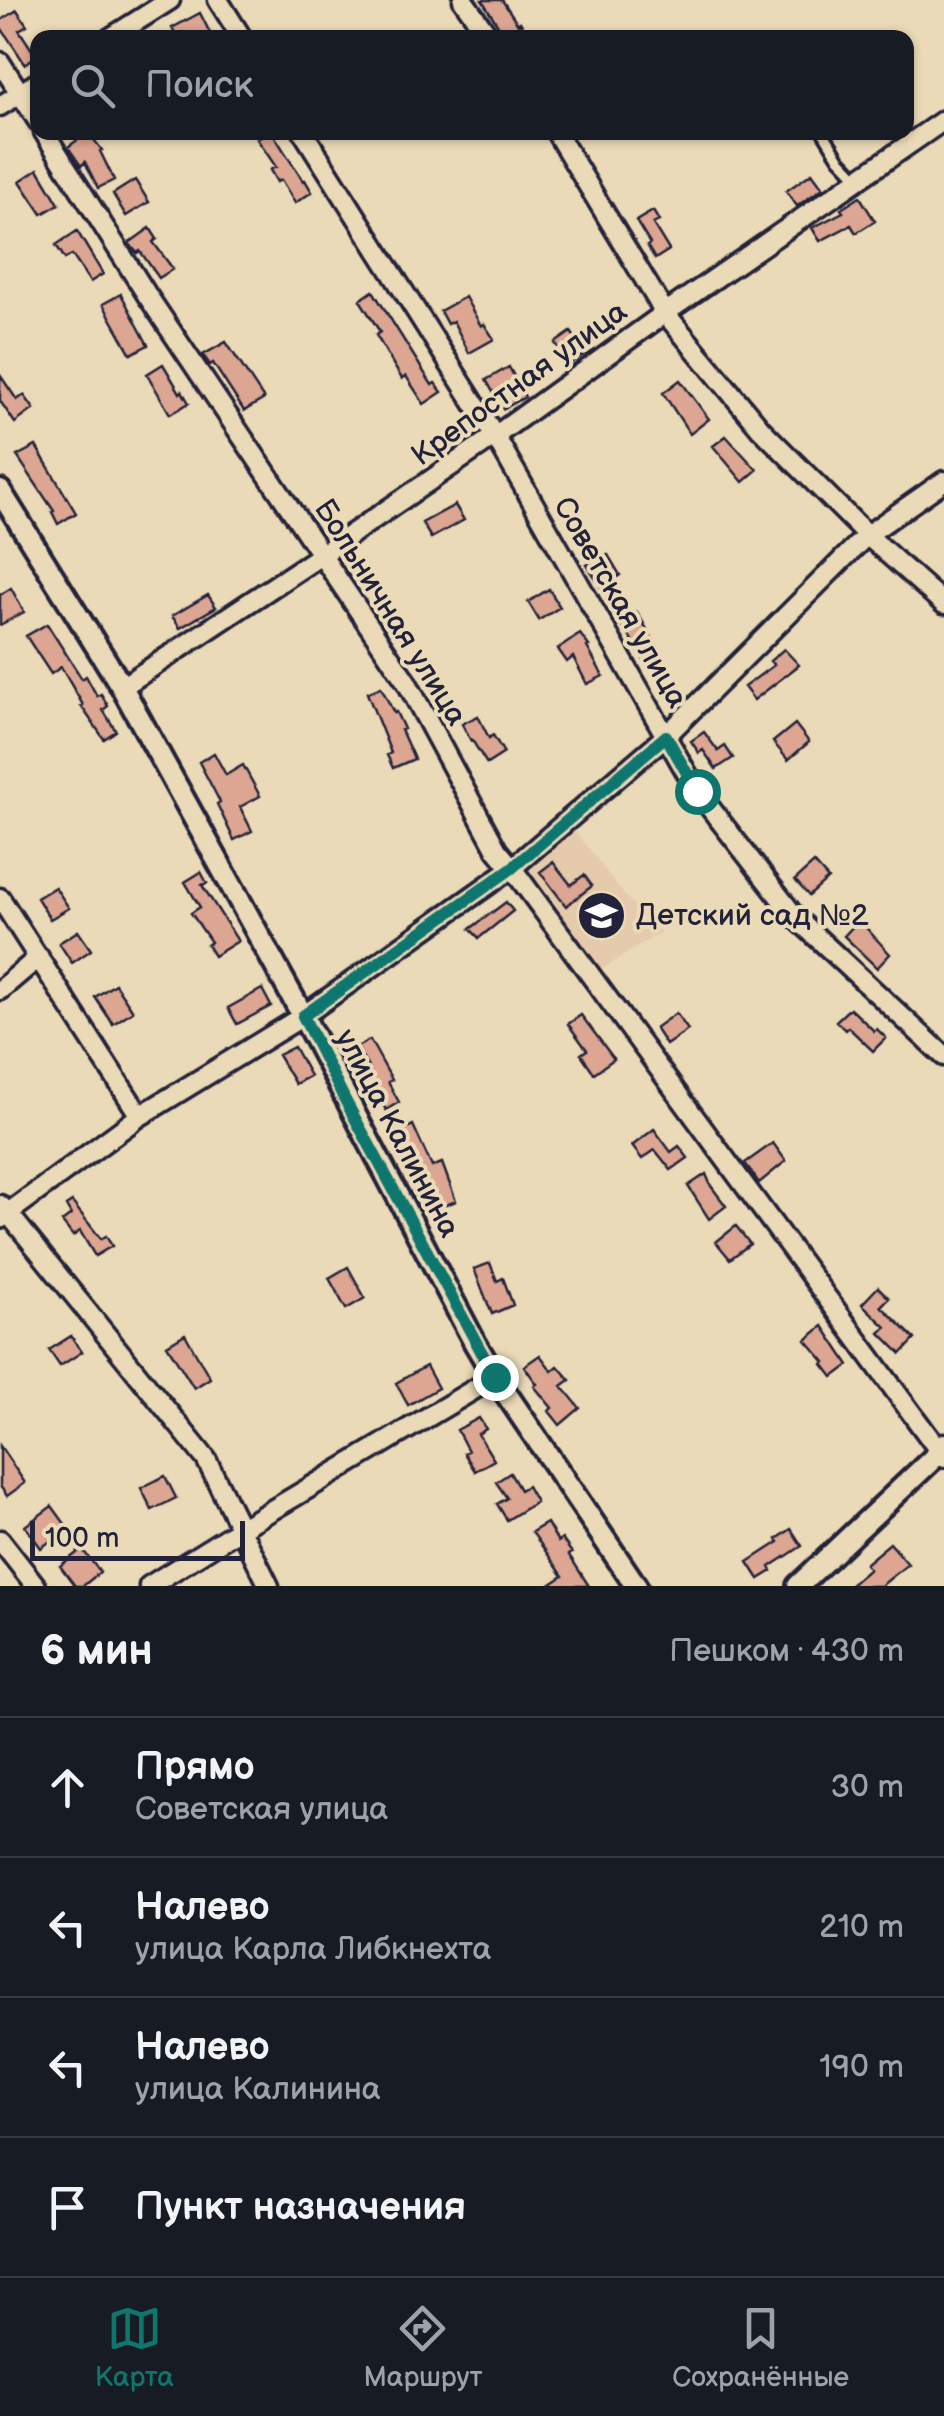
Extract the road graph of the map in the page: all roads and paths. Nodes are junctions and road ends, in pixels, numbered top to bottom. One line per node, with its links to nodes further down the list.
1 (170, 0): 4 (street)
2 (218, 0): 5 (street)
3 (463, 0): 6 (street)
4 (123, 30)
5 (237, 30)
6 (484, 30)
7 (0, 62): 9 (street)
8 (30, 87): 9 (street)
9 (20, 93): 10 (street); 11 (street)
10 (0, 106)
11 (30, 109)
12 (944, 120): 17 (street, Крепостная улица)
13 (49, 140): 23 (street, Больничная улица)
14 (307, 140): 19 (street, Советская улица)
15 (561, 140): 18 (street)
16 (828, 140): 17 (lane)
17 (859, 179): 18 (street, Крепостная улица)
18 (665, 312): 19 (street, Крепостная улица); 22 (street)
19 (495, 436): 23 (street, Крепостная улица); 26 (street, Советская улица)
20 (944, 481): 22 (street)
21 (0, 491): 25 (street, улица Калинина)
22 (867, 535): 24 (street); 26 (street)
23 (321, 556): 25 (street, Крепостная улица); 27 (street, Больничная улица)
24 (944, 604)
25 (122, 687): 31 (street, улица Калинина)
26 (666, 736): 27 (street); 32 (street, Советская улица)
27 (512, 868): 31 (street); 36 (street, Больничная улица)
28 (0, 898): 29 (street)
29 (39, 957): 30 (street); 33 (street)
30 (0, 990)
31 (303, 1016): 33 (street); 35 (street, улица Калинина)
32 (944, 1056)
33 (140, 1116): 34 (street)
34 (3, 1212): 37 (street)
35 (495, 1377): 37 (street); 42 (street, улица Калинина)
36 (943, 1450): 43 (street)
37 (240, 1529): 40 (street); 41 (street)
38 (0, 1540): 39 (street)
39 (36, 1586)
40 (149, 1586)
41 (269, 1586)
42 (636, 1586)
43 (798, 1586)

